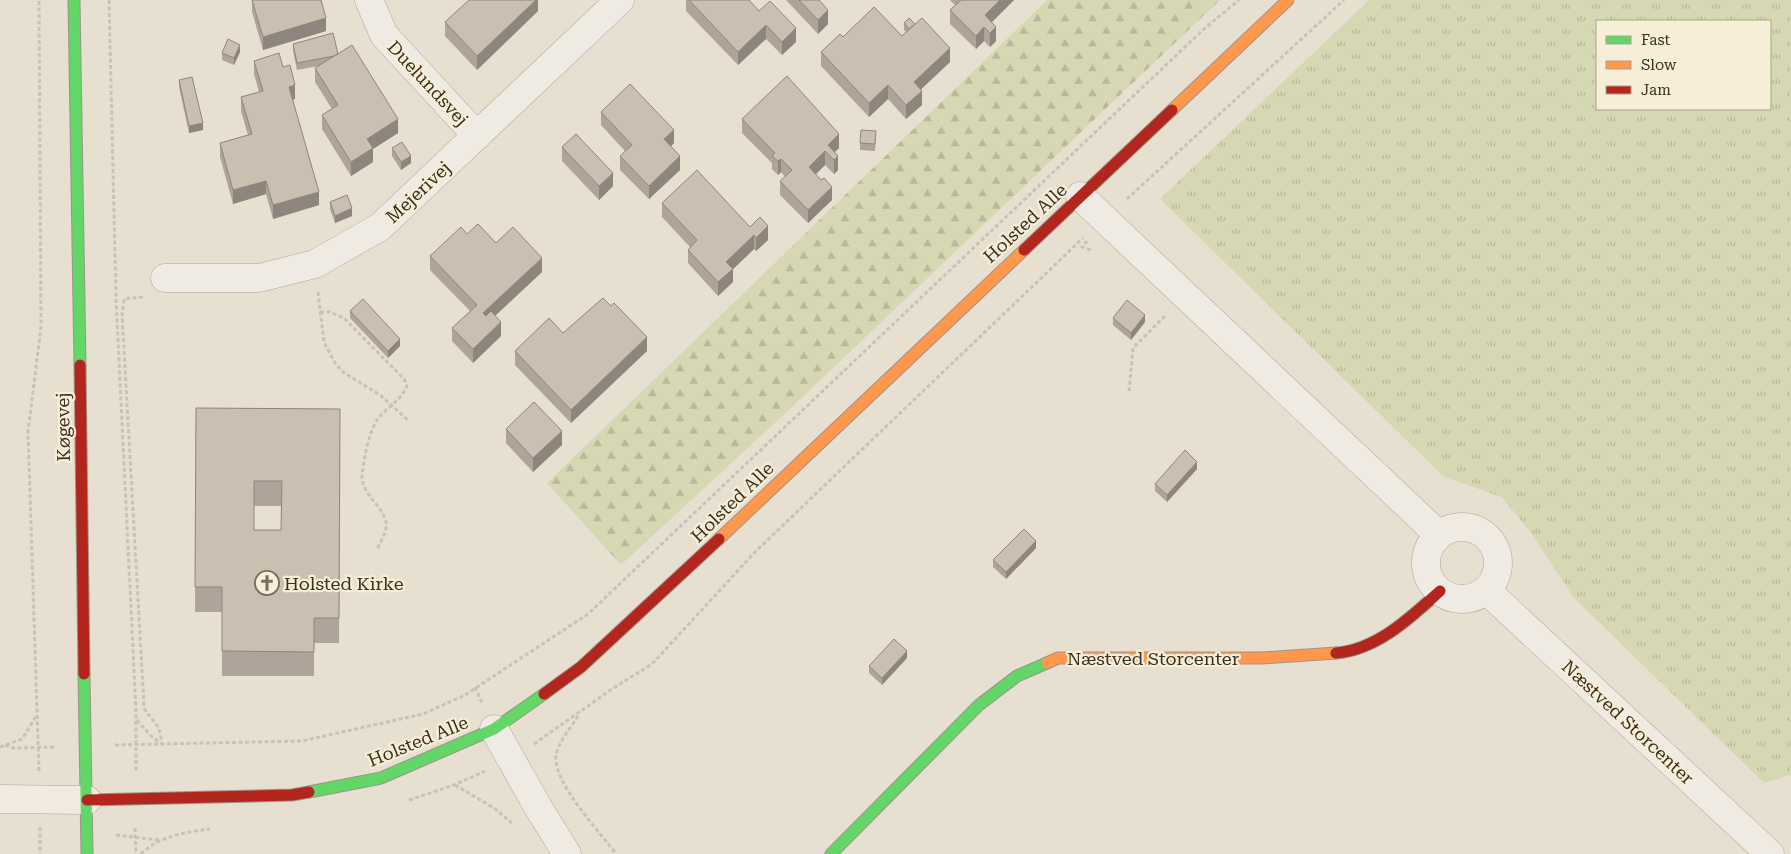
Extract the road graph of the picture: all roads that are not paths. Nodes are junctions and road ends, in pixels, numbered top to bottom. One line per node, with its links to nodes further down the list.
1 (74, 0): 13 (street, Køgevej)
2 (369, 0): 5 (street, Duelundsvej)
3 (620, 0): 5 (street, Mejerivej)
4 (1288, 0): 6 (street, Holsted Alle)
5 (477, 136): 7 (street, Mejerivej)
6 (1080, 196): 8 (street); 11 (street, Holsted Alle)
7 (165, 278)
8 (1439, 535): 9 (street); 10 (street)
9 (1486, 590): 10 (street); 17 (street, Næstved Storcenter)
10 (1440, 591): 16 (street, Næstved Storcenter)
11 (494, 729): 13 (street, Holsted Alle); 15 (street)
12 (0, 799): 13 (street)
13 (87, 800): 14 (street, Køgevej)
14 (87, 854)
15 (568, 854)
16 (831, 854)
17 (1770, 854)

